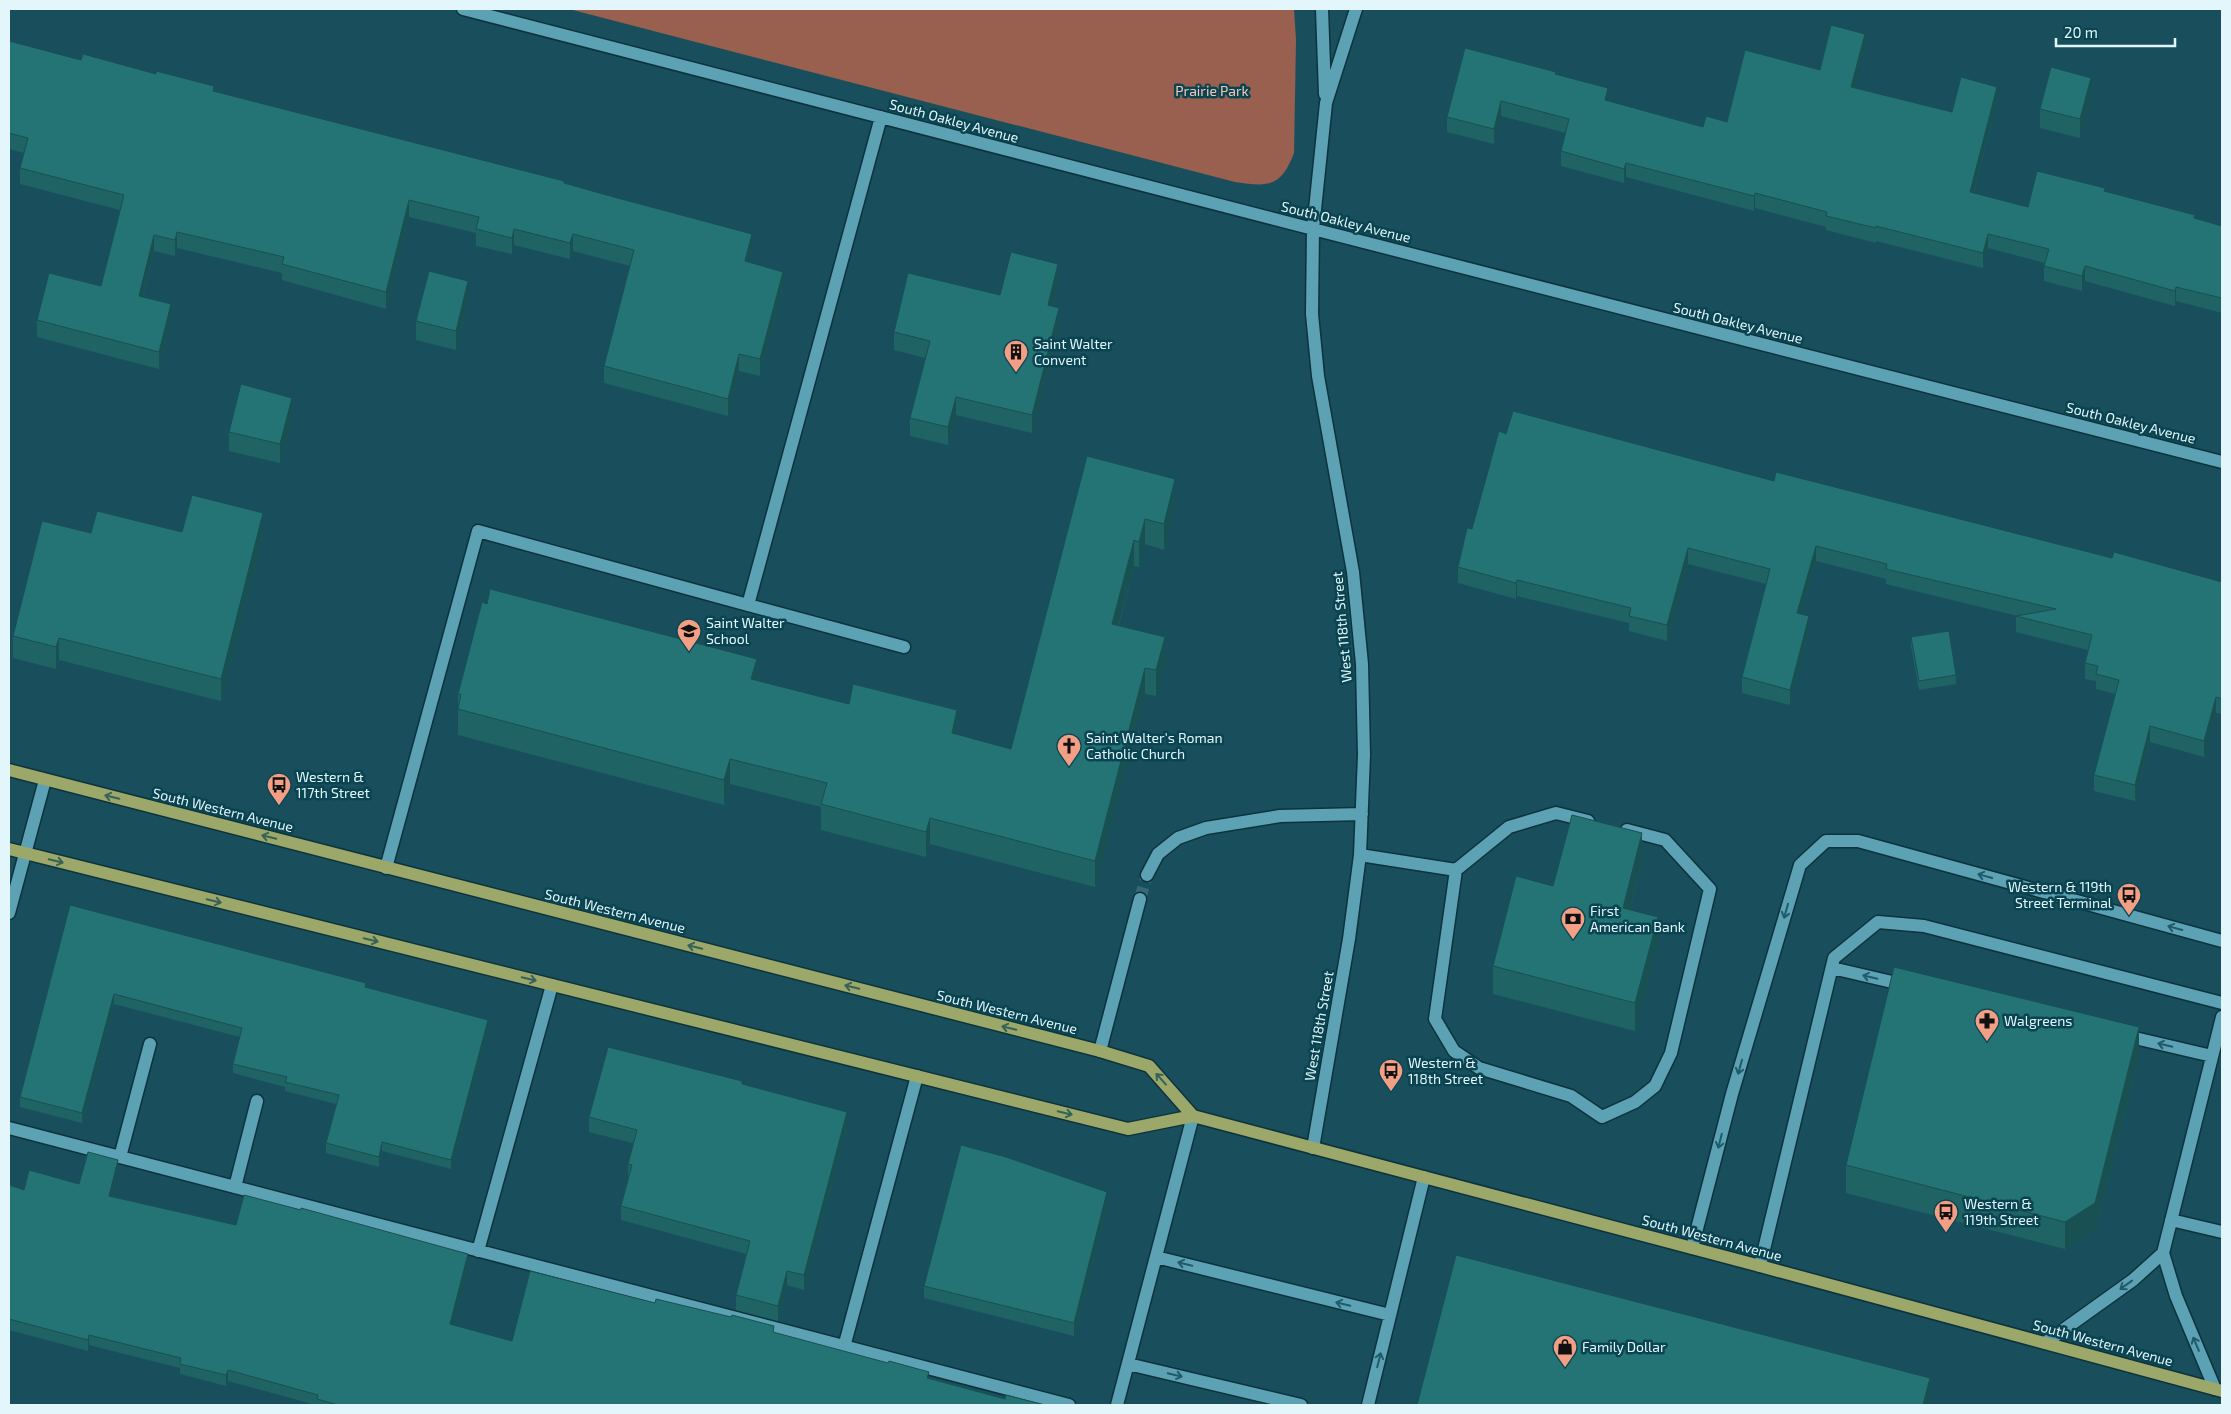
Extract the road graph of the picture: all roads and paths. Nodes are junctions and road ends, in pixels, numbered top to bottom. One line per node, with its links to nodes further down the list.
1 (463, 9): 5 (street, South Oakley Avenue)
2 (1322, 9): 4 (street, West 118th Street)
3 (1356, 9): 4 (street, West 118th Street)
4 (1326, 103): 6 (street, West 118th Street)
5 (881, 117): 6 (street, South Oakley Avenue); 8 (street)
6 (1313, 229): 7 (street, South Oakley Avenue); 12 (street, West 118th Street)
7 (2222, 462)
8 (748, 604): 9 (street); 16 (street)
9 (904, 647)
10 (9, 770): 11 (main road, South Western Avenue)
11 (44, 780): 14 (street); 16 (main road, South Western Avenue, one-way to 11)
12 (1362, 814): 15 (street, West 118th Street); 18 (street)
13 (9, 849): 14 (main road, South Western Avenue)
14 (25, 853): 20 (street); 23 (main road, South Western Avenue, one-way to 23)
15 (1360, 854): 17 (street); 35 (street, West 118th Street)
16 (386, 868): 29 (main road, South Western Avenue, one-way to 16)
17 (1456, 870): 17 (street)
18 (1147, 875)
19 (1140, 899): 29 (street)
20 (9, 913)
21 (2222, 940): 41 (street, one-way to 41)
22 (1832, 968): 24 (street, one-way to 22); 25 (street); 45 (street)
23 (552, 985): 31 (main road, South Western Avenue); 42 (street)
24 (1920, 988)
25 (2222, 1003)
26 (2222, 1017): 30 (street)
27 (2105, 1032): 30 (street, one-way to 27)
28 (150, 1044): 36 (street)
29 (1100, 1051): 33 (main road, South Western Avenue, one-way to 29)
30 (2212, 1056): 39 (street)
31 (917, 1076): 33 (main road, South Western Avenue, one-way to 33); 48 (street)
32 (257, 1101): 38 (street)
33 (1194, 1116): 35 (main road, South Western Avenue); 44 (street)
34 (9, 1128): 36 (street)
35 (1313, 1148): 37 (main road, South Western Avenue)
36 (120, 1157): 38 (street)
37 (1424, 1177): 41 (main road, South Western Avenue); 46 (street)
38 (235, 1187): 42 (street)
39 (2171, 1220): 40 (street); 43 (street)
40 (2222, 1232)
41 (1692, 1248): 45 (main road, South Western Avenue)
42 (478, 1251): 48 (street)
43 (2163, 1253): 47 (street, one-way to 47); 50 (street, one-way to 43)
44 (1156, 1257): 46 (street, one-way to 44); 49 (street)
45 (1760, 1266): 47 (main road, South Western Avenue)
46 (1390, 1315): 54 (street, one-way to 46)
47 (2045, 1343): 50 (main road, South Western Avenue)
48 (844, 1347): 51 (street)
49 (1128, 1364): 52 (street); 53 (street, one-way to 53)
50 (2219, 1390)
51 (1070, 1405)
52 (1117, 1405)
53 (1301, 1405)
54 (1368, 1405)

